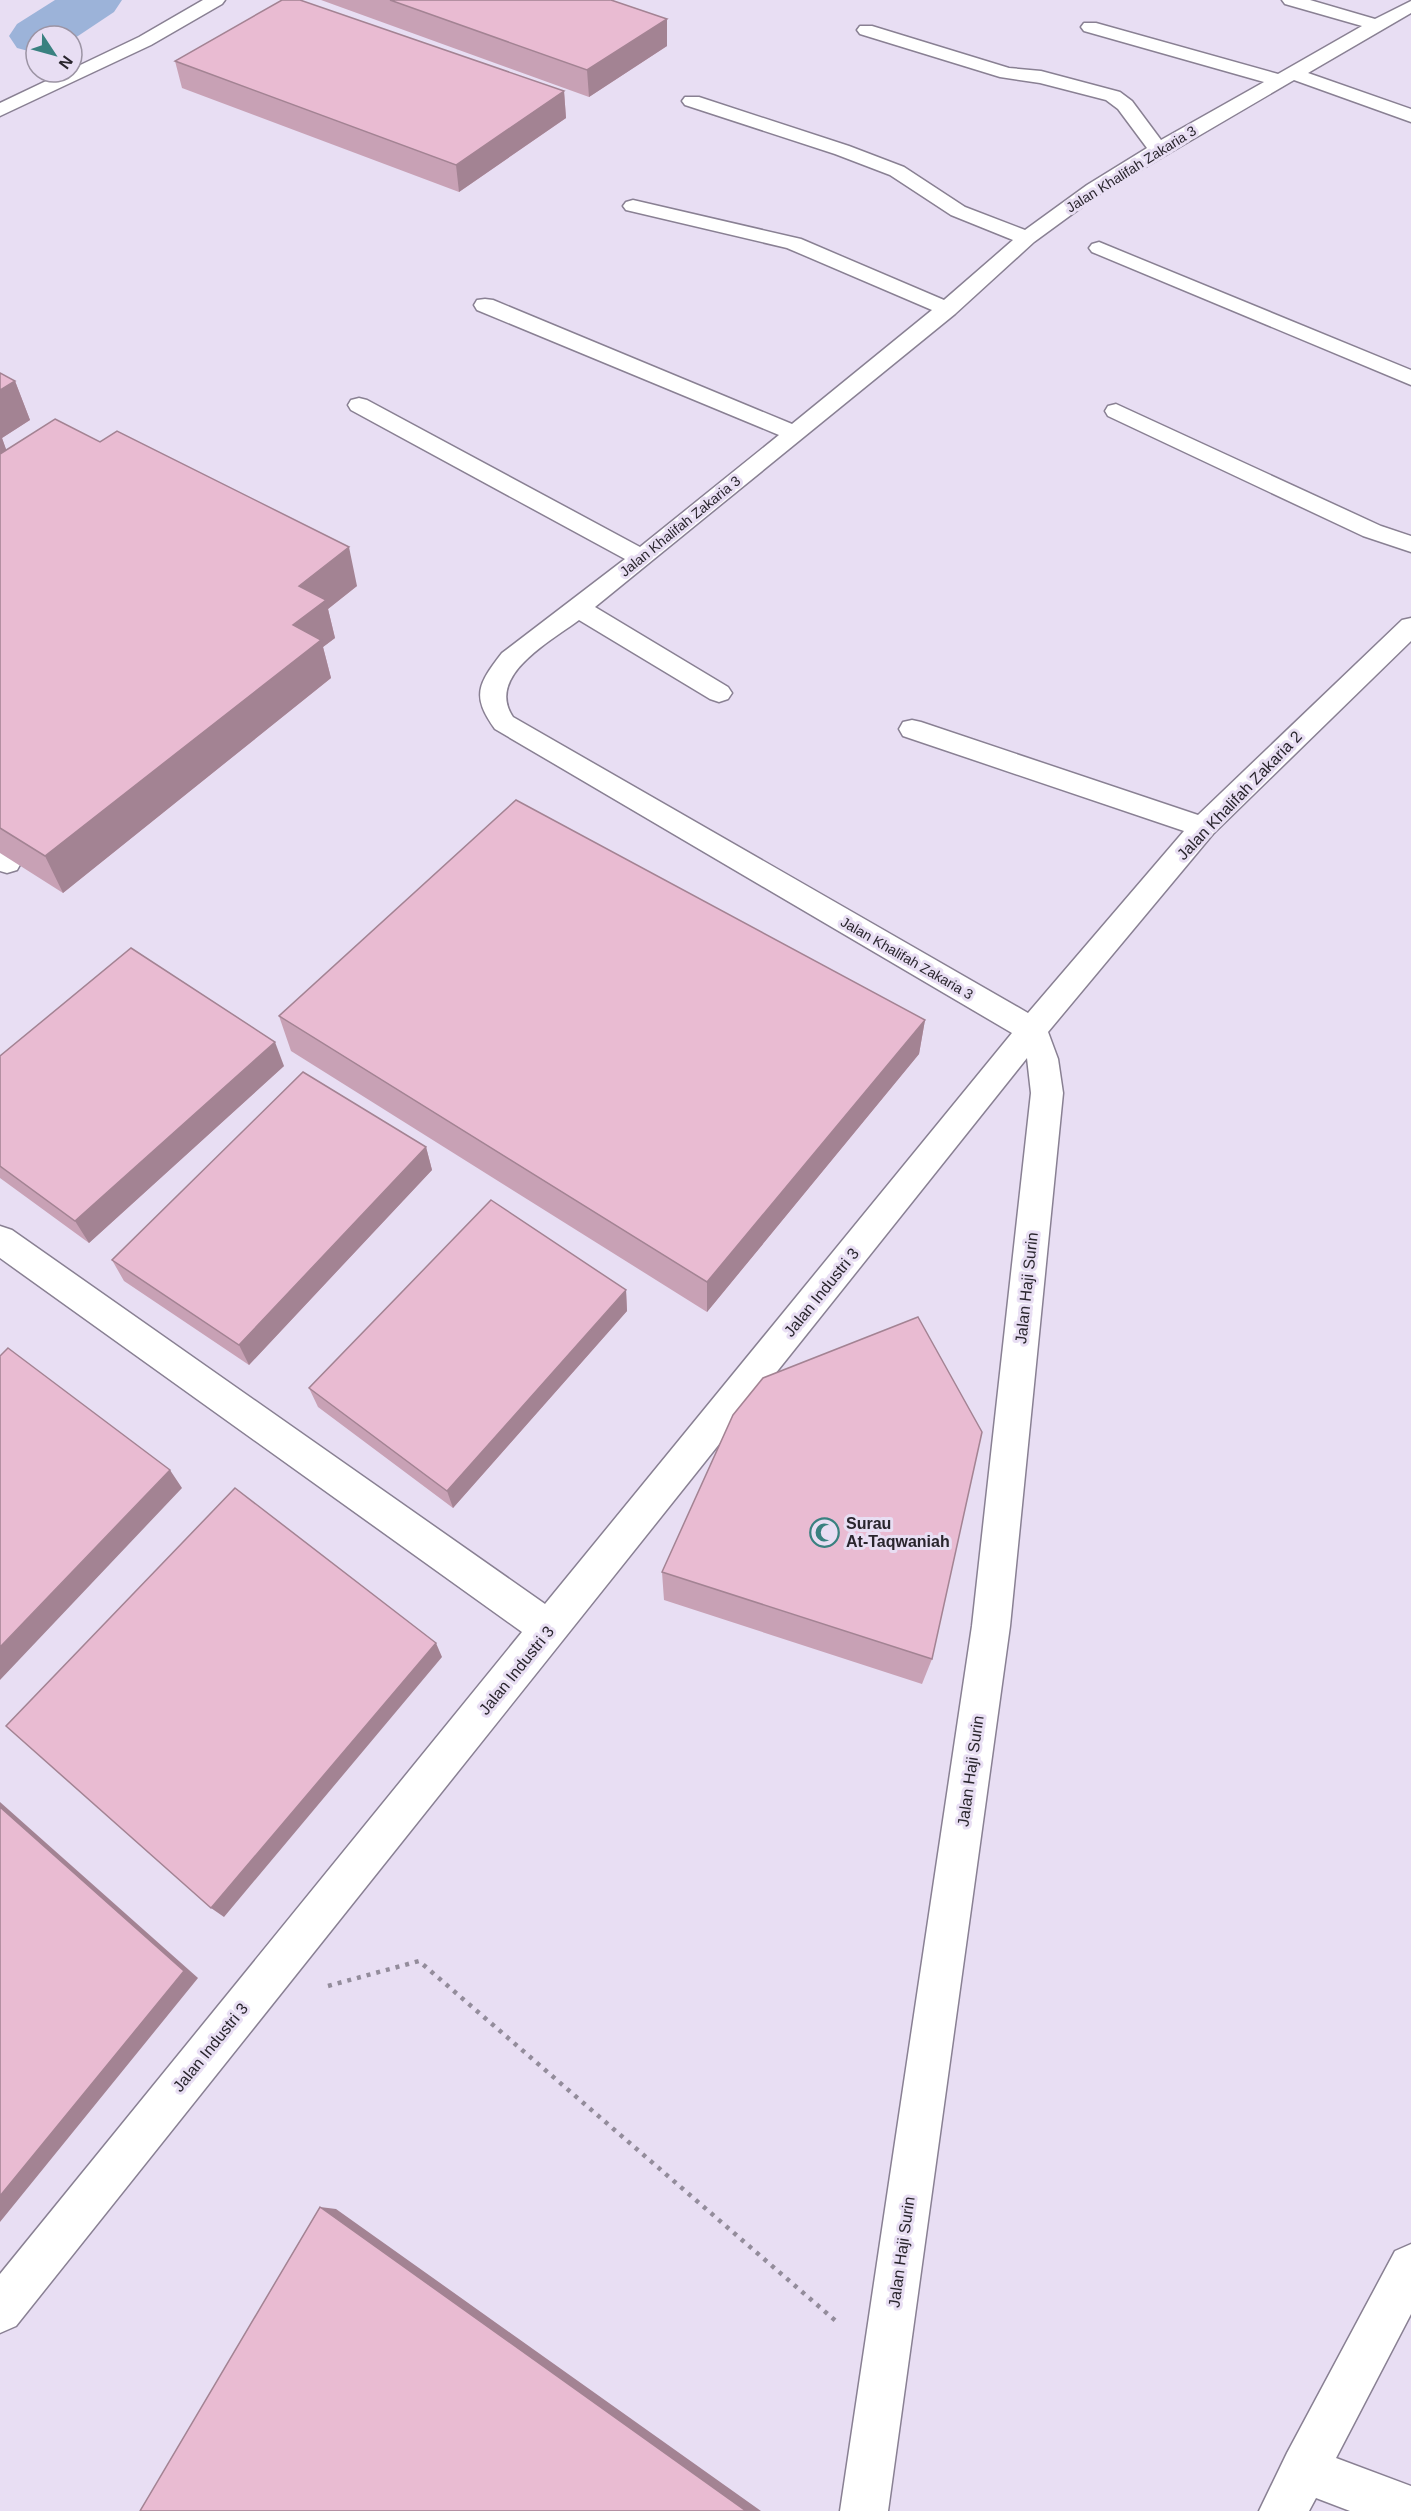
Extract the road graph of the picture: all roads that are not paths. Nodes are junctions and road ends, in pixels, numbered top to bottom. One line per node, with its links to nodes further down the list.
1 (216, 0): 9 (street)
2 (1291, 0): 4 (street)
3 (1411, 6): 4 (street, Jalan Khalifah Zakaria 3)
4 (1377, 25): 7 (street, Jalan Khalifah Zakaria 3)
5 (1090, 27): 7 (street)
6 (866, 30): 11 (street)
7 (1288, 77): 10 (street); 11 (street, Jalan Khalifah Zakaria 3)
8 (692, 101): 13 (street)
9 (0, 110)
10 (1411, 116)
11 (1158, 150): 13 (street, Jalan Khalifah Zakaria 3)
12 (633, 206): 16 (street)
13 (1026, 238): 16 (street, Jalan Khalifah Zakaria 3)
14 (1099, 248): 17 (street)
15 (485, 305): 20 (street)
16 (947, 309): 20 (street, Jalan Khalifah Zakaria 3)
17 (1411, 378)
18 (359, 405): 22 (street)
19 (1116, 411): 21 (street)
20 (795, 433): 22 (street, Jalan Khalifah Zakaria 3)
21 (1411, 544)
22 (642, 558): 23 (street, Jalan Khalifah Zakaria 3)
23 (578, 608): 25 (street); 28 (street, Jalan Khalifah Zakaria 3)
24 (1411, 626): 27 (street, Jalan Khalifah Zakaria 2)
25 (719, 693)
26 (912, 729): 27 (street)
27 (1203, 827): 28 (street, Jalan Khalifah Zakaria 2)
28 (1032, 1030): 30 (street, Jalan Industri 3); 35 (street, Jalan Haji Surin)
29 (0, 1239): 30 (street)
30 (549, 1629): 32 (street, Jalan Industri 3)
31 (1411, 2267): 33 (street)
32 (0, 2310)
33 (1304, 2470): 34 (street); 36 (street)
34 (1411, 2510)
35 (864, 2511)
36 (1283, 2511)

